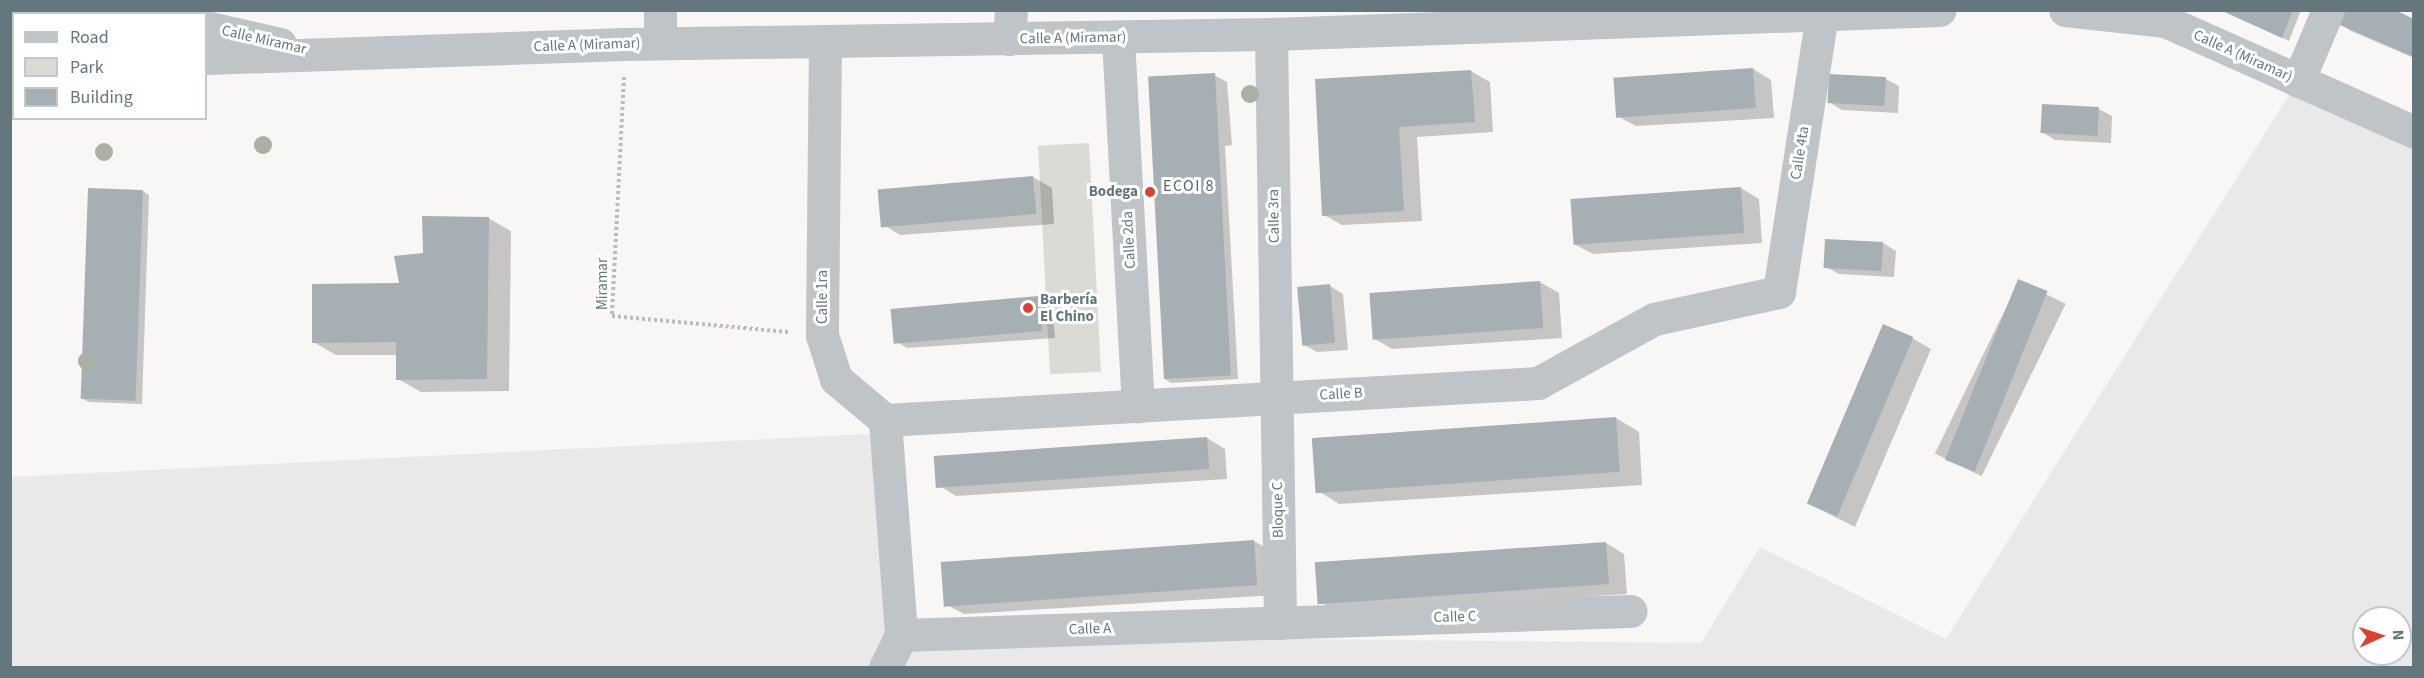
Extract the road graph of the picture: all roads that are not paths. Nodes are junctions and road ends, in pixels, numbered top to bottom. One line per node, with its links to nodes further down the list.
1 (660, 10): 11 (street)
2 (1940, 10): 5 (street, Calle A (Miramar))
3 (2065, 10): 14 (street, Calle A (Miramar))
4 (2328, 10): 14 (street)
5 (1822, 14): 8 (street, Calle A (Miramar)); 16 (street, Calle 4ta)
6 (1010, 25): 9 (street, Calle A (Miramar)); 10 (street, Calle A (Miramar))
7 (207, 27): 12 (street, Calle Miramar)
8 (1271, 34): 9 (street, Calle A (Miramar)); 17 (street, Calle 3ra)
9 (1118, 38): 18 (street, Calle 2da)
10 (825, 41): 11 (street, Calle A (Miramar)); 19 (street, Calle 1ra)
11 (660, 43): 12 (street, Calle A (Miramar))
12 (322, 54): 13 (street, Calle A (Miramar))
13 (207, 58)
14 (2298, 81): 15 (street, Calle A (Miramar))
15 (2414, 132)
16 (1779, 292): 17 (street, Calle B)
17 (1277, 398): 18 (street, Calle B); 21 (street, Bloque C)
18 (1138, 406): 19 (street, Calle B)
19 (885, 420): 22 (street)
20 (1631, 611): 21 (street, Calle C)
21 (1280, 623): 22 (street, Calle A)
22 (901, 634): 23 (street)
23 (885, 668)

